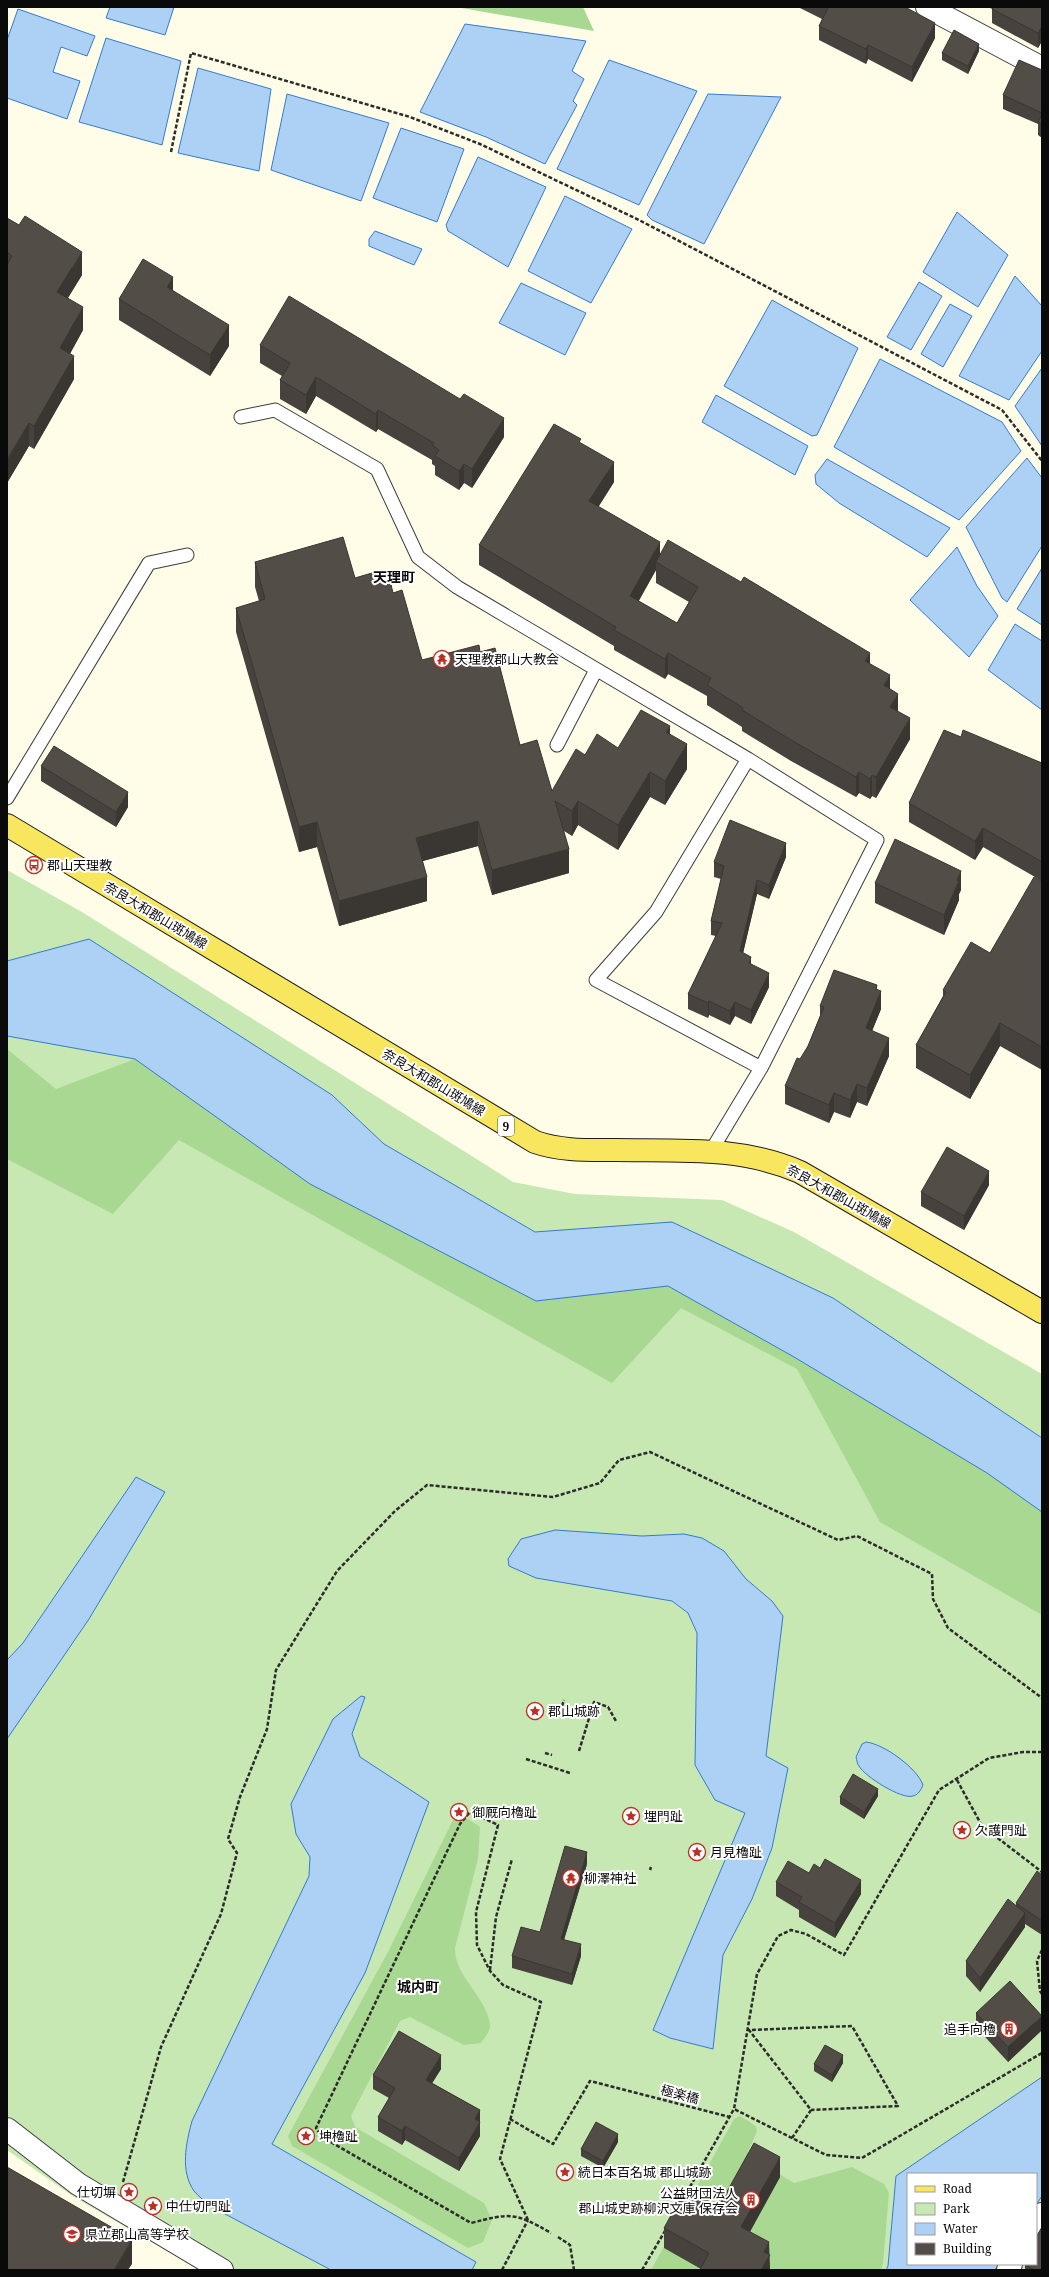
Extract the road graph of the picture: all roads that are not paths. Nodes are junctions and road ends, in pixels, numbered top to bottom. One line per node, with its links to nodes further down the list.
1 (927, 7): 2 (street)
2 (1042, 68)
3 (240, 417): 5 (lane)
4 (187, 555): 8 (lane)
5 (596, 670): 6 (lane); 7 (lane)
6 (557, 745)
7 (748, 759): 10 (lane); 10 (lane)
8 (7, 798)
9 (7, 825): 11 (main road, 奈良大和郡山斑鳩線 / 9)
10 (761, 1068): 11 (lane)
11 (711, 1151): 12 (main road, 奈良大和郡山斑鳩線 / 9)
12 (1042, 1312)
13 (7, 2129): 14 (street)
14 (222, 2270)

